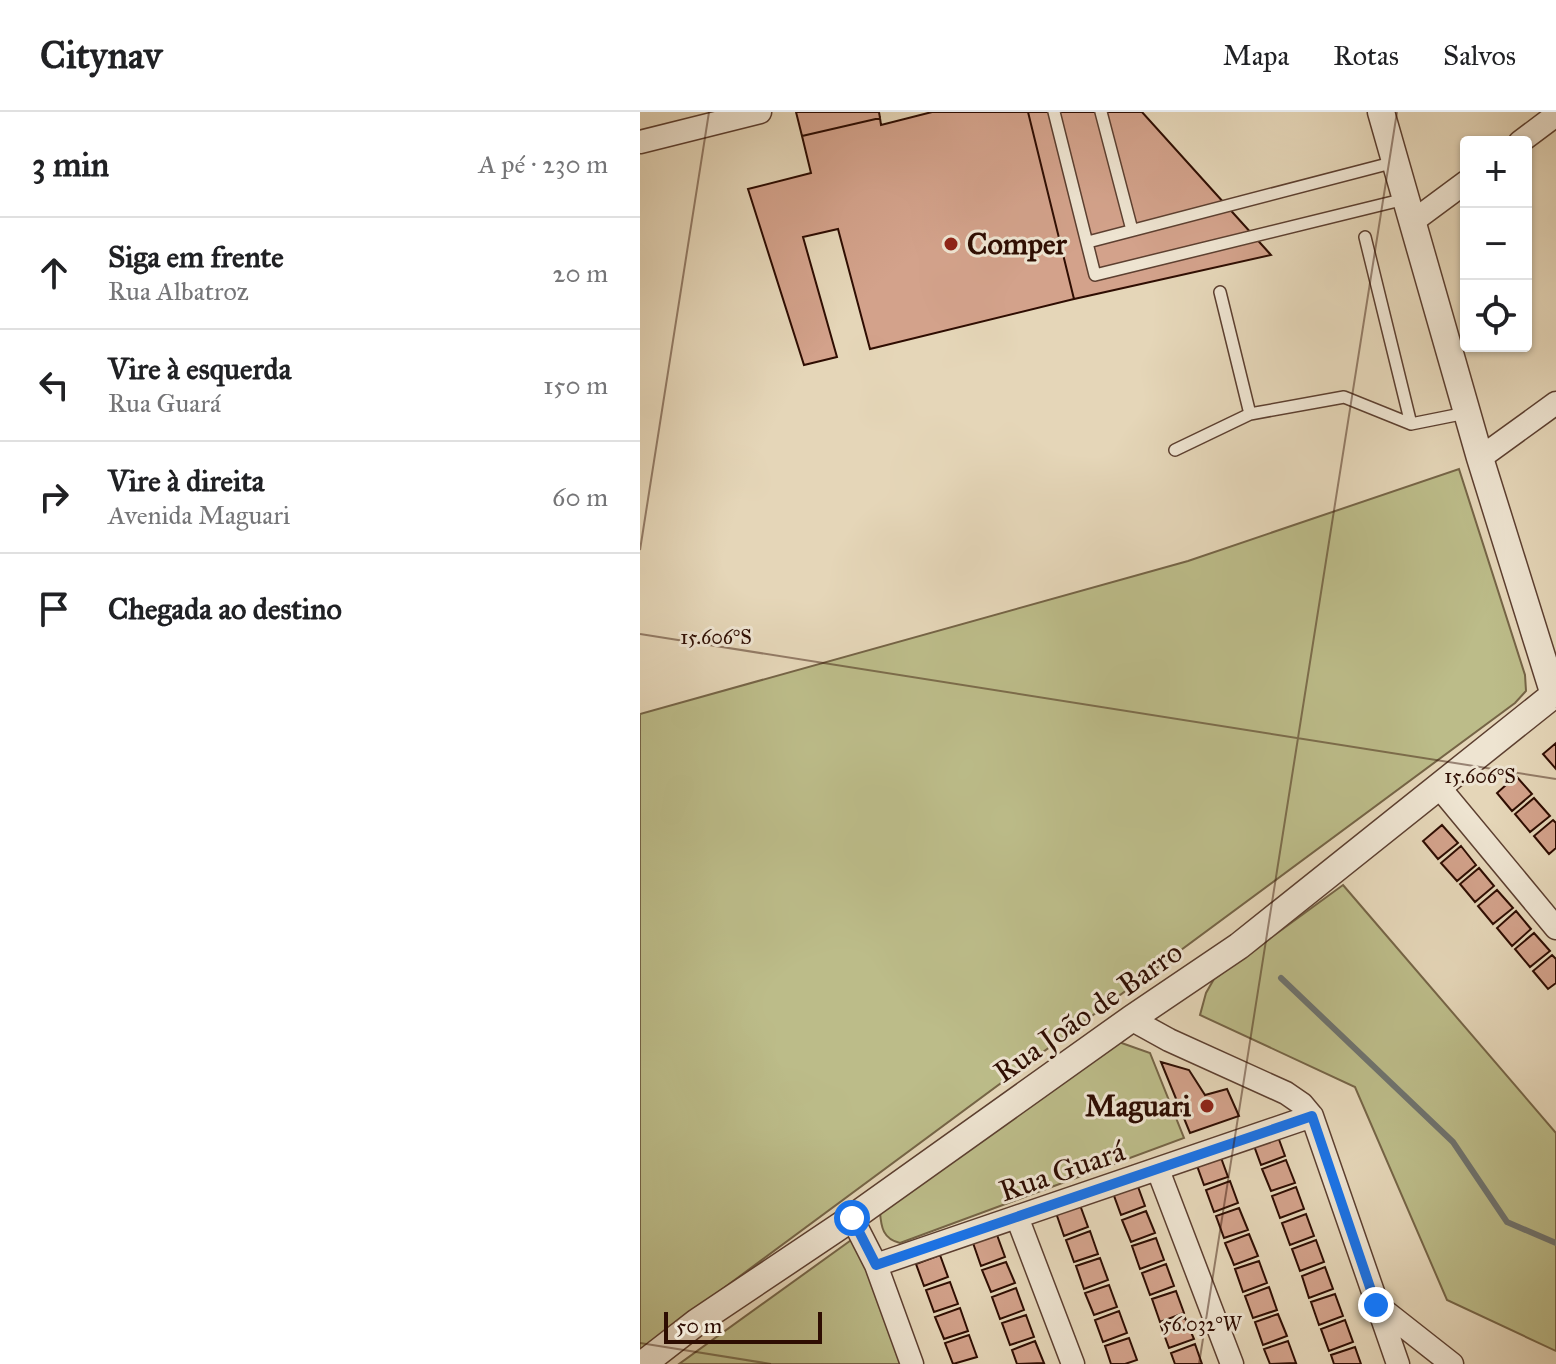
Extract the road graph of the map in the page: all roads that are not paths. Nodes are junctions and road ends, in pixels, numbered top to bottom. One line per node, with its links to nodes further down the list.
1 (760, 112): 6 (street)
2 (1054, 112): 14 (lane)
3 (1101, 112): 12 (lane)
4 (1381, 112): 9 (street)
5 (1556, 115): 7 (street)
6 (701, 119): 8 (street)
7 (1528, 136)
8 (640, 142)
9 (1395, 162): 11 (street); 12 (lane)
10 (1460, 185): 11 (street)
11 (1409, 210): 14 (lane); 17 (street)
12 (1132, 230): 14 (lane)
13 (1365, 237): 19 (lane)
14 (1088, 242)
15 (1220, 292): 18 (lane)
16 (1556, 403): 21 (street)
17 (1467, 413): 19 (lane); 21 (street)
18 (1250, 414): 19 (lane); 20 (lane)
19 (1411, 424)
20 (1175, 450)
21 (1480, 458): 22 (street)
22 (1555, 695): 23 (street, Rua João de Barro)
23 (1439, 787): 24 (street); 25 (street, Rua João de Barro)
24 (1556, 928)
25 (1131, 1019): 26 (street); 29 (street, Rua João de Barro)
26 (1312, 1116): 27 (street, Rua Guará); 31 (street)
27 (1158, 1170): 28 (street, Rua Guará); 38 (street)
28 (1017, 1217): 30 (street, Rua Guará); 37 (street)
29 (852, 1218): 30 (street); 35 (street, Rua João de Barro)
30 (876, 1265): 36 (street)
31 (1376, 1305): 32 (street); 33 (street)
32 (1421, 1340): 33 (street); 34 (street)
33 (1395, 1355)
34 (1442, 1363)
35 (643, 1364)
36 (912, 1364)
37 (1073, 1364)
38 (1232, 1364)

